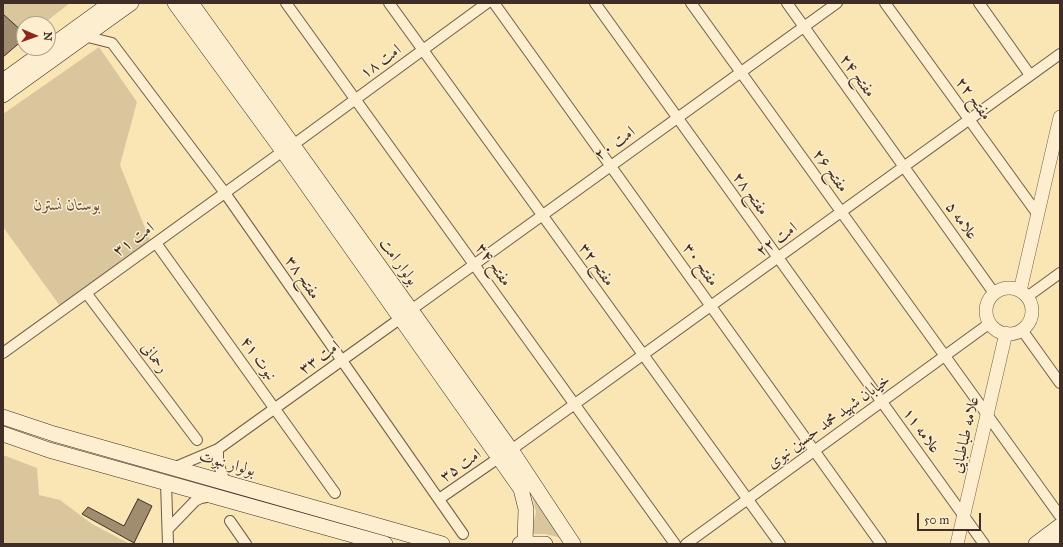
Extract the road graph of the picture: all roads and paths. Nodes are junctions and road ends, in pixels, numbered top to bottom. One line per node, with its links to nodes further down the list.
1 (111, 3): 21 (main road)
2 (131, 3): 16 (main road)
3 (175, 3): 27 (main road, بولوار امت)
4 (191, 3): 27 (main road, بولوار امت)
5 (286, 3): 23 (street, مفتح ۳۴)
6 (389, 3): 17 (street, مفتح ۳۲)
7 (487, 3): 17 (street, امت ۱۸)
8 (494, 3): 28 (street, مفتح ۳۰)
9 (595, 3): 24 (street, مفتح ۲۸)
10 (691, 3): 19 (street, مفتح ۲۶)
11 (787, 3): 15 (street, مفتح ۲۴)
12 (837, 3): 15 (street, امت ۲۰)
13 (885, 3): 26 (street, مفتح ۲۲)
14 (979, 3): 20 (street)
15 (804, 27): 19 (street, امت ۲۰); 29 (street, مفتح ۲۴)
16 (84, 36): 22 (main road); 30 (street, مفتح ۳۸)
17 (423, 50): 23 (street, امت ۱۸); 33 (street, مفتح ۳۲)
18 (1060, 54): 20 (street, امت ۲۲)
19 (741, 72): 24 (street, امت ۲۰); 31 (street, مفتح ۲۶)
20 (1030, 75): 26 (street, امت ۲۲)
21 (3, 81)
22 (3, 95)
23 (355, 99): 27 (street, امت ۱۸); 36 (street, مفتح ۳۴)
24 (678, 118): 28 (street, امت ۲۰); 35 (street, مفتح ۲۸)
25 (1060, 118): 32 (street)
26 (969, 120): 29 (street, امت ۲۲); 32 (street, مفتح ۲۲)
27 (288, 148): 30 (street, امت ۳۱); 42 (main road, بولوار امت)
28 (611, 166): 33 (street, امت ۲۰); 41 (street, مفتح ۳۰)
29 (904, 166): 31 (street, امت ۲۲); 38 (street, علامه ۵)
30 (225, 193): 34 (street, امت ۳۱); 49 (street, مفتح ۳۸)
31 (841, 212): 35 (street, امت ۲۲); 48 (street, مفتح ۲۶)
32 (1036, 212): 40 (street)
33 (542, 215): 36 (street, امت ۲۰); 47 (street, مفتح ۳۲)
34 (156, 243): 39 (street, امت ۳۱); 53 (street, نبوت ۴۱)
35 (778, 257): 41 (street, امت ۲۲); 51 (street, مفتح ۲۸)
36 (474, 264): 42 (street, امت ۲۰); 52 (street, مفتح ۳۴)
37 (1060, 273): 40 (street)
38 (994, 293): 40 (street); 43 (street)
39 (87, 294): 46 (street, امت ۳۱); 57 (street, رحمانی)
40 (1023, 294): 44 (street)
41 (711, 306): 47 (street, امت ۲۲); 59 (street, مفتح ۳۰)
42 (406, 314): 49 (street, امت ۳۳); 60 (main road, بولوار امت)
43 (990, 323): 45 (street); 48 (street, خیابان شهید محمد حسین نبوی)
44 (1022, 330): 45 (street); 50 (street)
45 (1006, 334): 54 (street, علامه طباطبایی)
46 (3, 353)
47 (643, 354): 52 (street, امت ۲۲); 67 (street, مفتح ۳۲)
48 (944, 356): 51 (street, خیابان شهید محمد حسین نبوی); 54 (street, مفتح ۲۶)
49 (341, 361): 53 (street, امت ۳۳); 66 (street, مفتح ۳۸)
50 (1060, 383)
51 (882, 402): 59 (street, خیابان شهید محمد حسین نبوی); 68 (street, علامه ۱۱)
52 (574, 404): 60 (street, امت ۲۲); 82 (street, مفتح ۳۴)
53 (275, 409): 58 (street, امت ۳۳); 64 (street, نبوت ۴۱)
54 (987, 416): 68 (street, علامه طباطبایی); 69 (street, مفتح ۲۶)
55 (3, 417): 61 (main road, بولوار نبوت)
56 (3, 434): 63 (main road)
57 (197, 440)
58 (218, 449): 61 (street, امت ۳۳); 62 (street)
59 (814, 451): 67 (street, خیابان شهید محمد حسین نبوی); 85 (street, مفتح ۳۰)
60 (505, 453): 66 (street, امت ۳۵); 77 (main road, بولوار امت); 81 (main road, بولوار امت)
61 (173, 468): 62 (main road, بولوار نبوت)
62 (225, 482): 79 (main road, بولوار نبوت)
63 (166, 483): 65 (main road); 72 (street)
64 (335, 493)
65 (212, 496): 72 (street); 76 (main road)
66 (439, 499): 73 (street, مفتح ۳۸)
67 (748, 500): 83 (street, خیابان شهید محمد حسین نبوی); 84 (street, مفتح ۳۲)
68 (964, 516): 86 (street, علامه طباطبایی); 87 (street, علامه ۱۱)
69 (1060, 516)
70 (230, 521): 78 (street)
71 (1060, 526): 88 (main road)
72 (168, 529): 75 (street)
73 (463, 534)
74 (1060, 542): 89 (main road)
75 (169, 543)
76 (378, 543)
77 (522, 543): 80 (main road)
78 (246, 544)
79 (442, 544)
80 (545, 544)
81 (573, 544)
82 (675, 544)
83 (686, 544)
84 (780, 544)
85 (881, 544)
86 (957, 544)
87 (984, 544)
88 (1036, 544)
89 (1057, 544)

